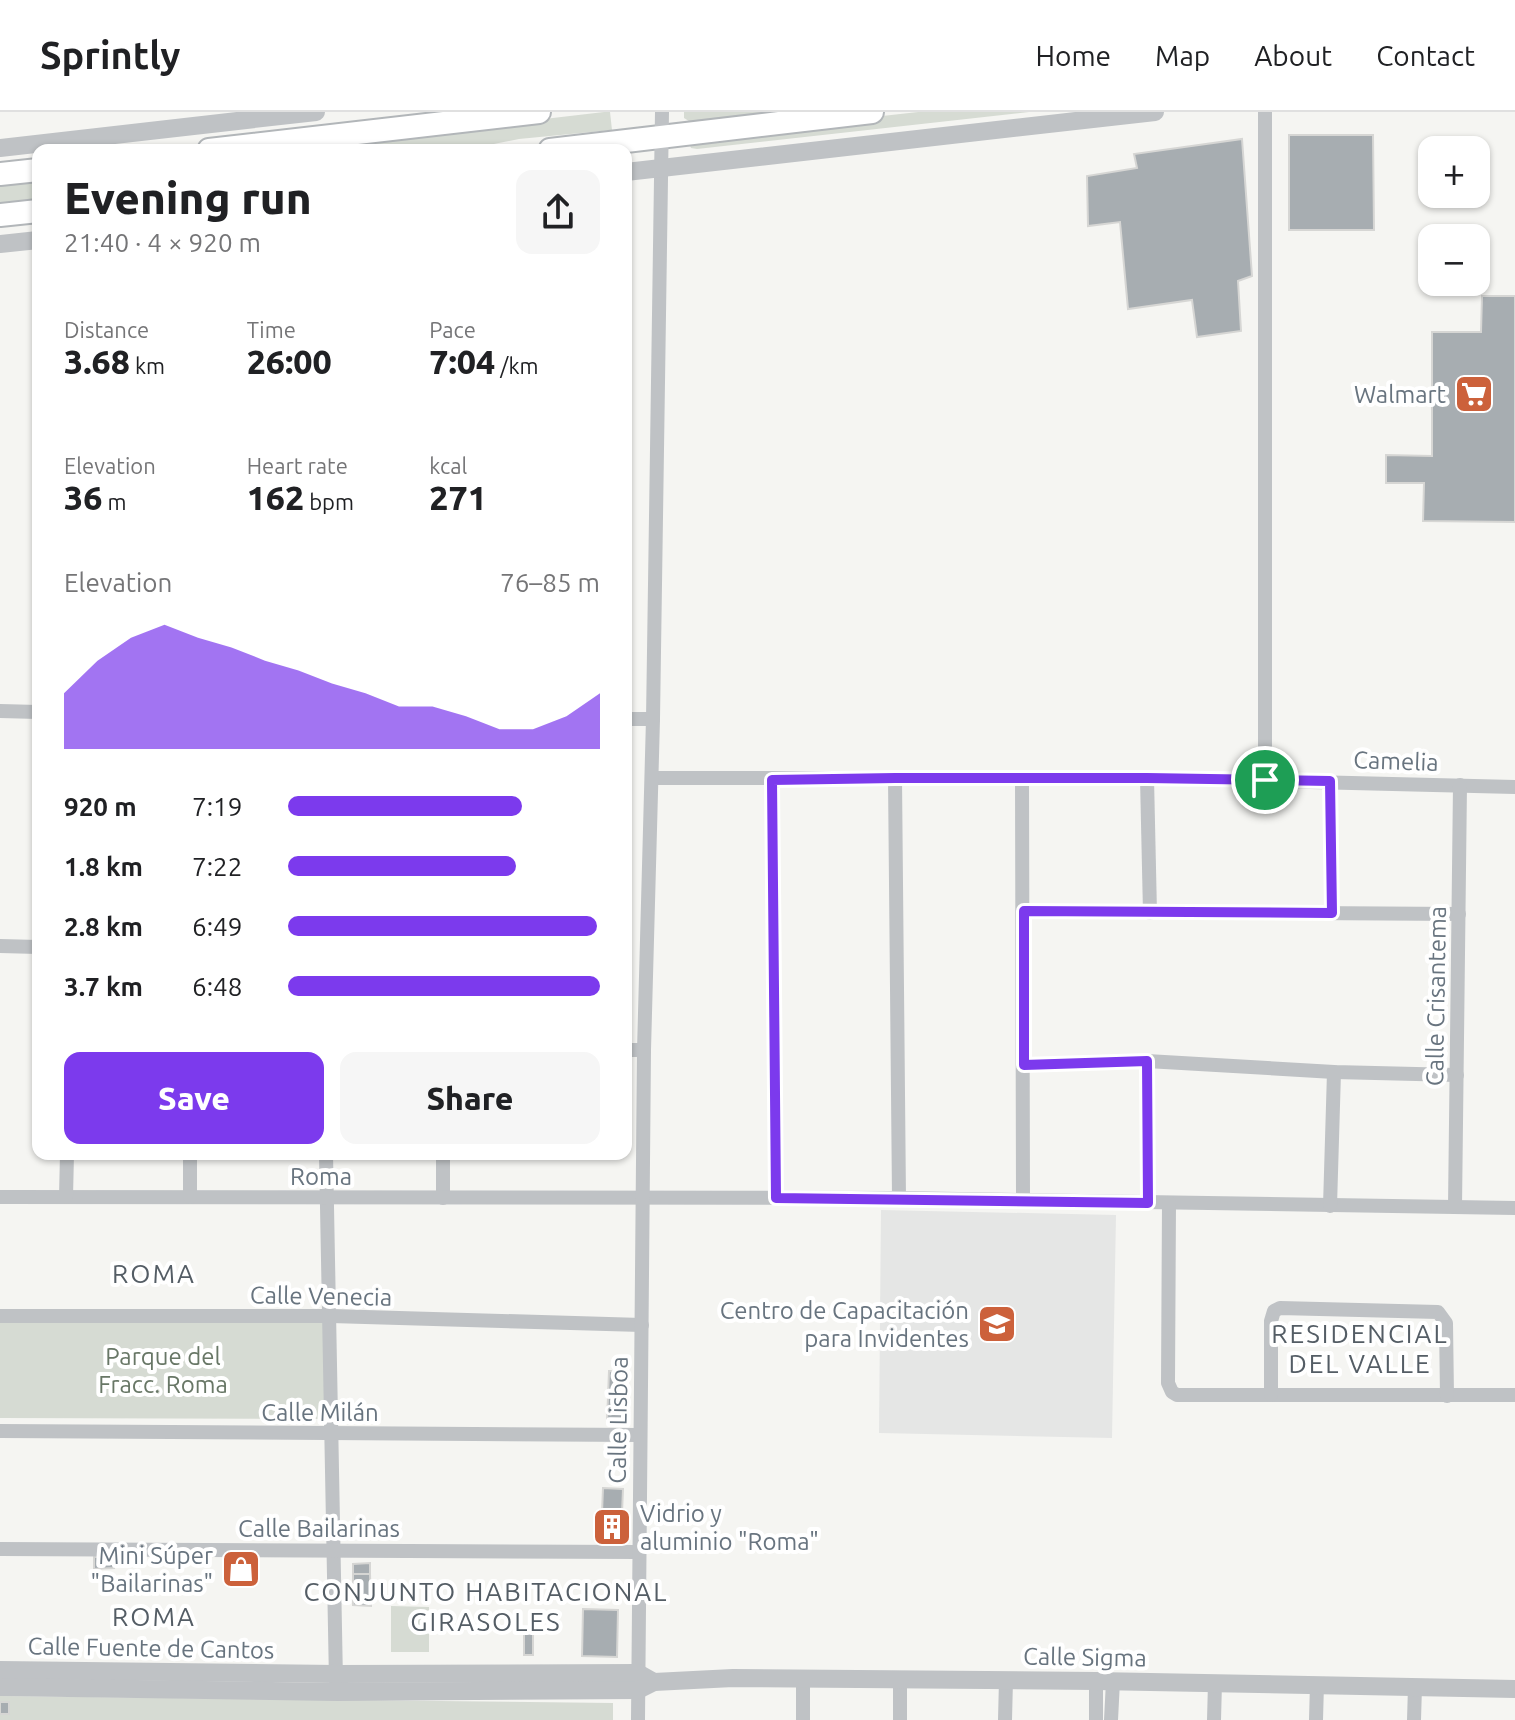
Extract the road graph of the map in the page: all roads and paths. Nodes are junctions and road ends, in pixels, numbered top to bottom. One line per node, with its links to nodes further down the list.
1 (316, 112): 9 (street)
2 (539, 112): 10 (main road)
3 (662, 112): 7 (street, Calle Lisboa)
4 (872, 112): 7 (main road)
5 (1155, 112): 13 (street)
6 (1265, 112): 30 (street)
7 (661, 136): 11 (main road); 13 (street, Calle Lisboa)
8 (32, 144): 12 (street)
9 (35, 144)
10 (261, 144)
11 (598, 144)
12 (0, 148)
13 (661, 168): 15 (street); 24 (street, Calle Lisboa)
14 (32, 171): 16 (main road)
15 (632, 171)
16 (0, 174)
17 (32, 212): 18 (main road)
18 (0, 215)
19 (32, 241): 20 (street)
20 (0, 244)
21 (0, 711): 22 (street)
22 (32, 712)
23 (632, 719): 24 (street)
24 (653, 719): 25 (street, Calle Lisboa)
25 (652, 778): 29 (street, Camelia); 41 (street, Calle Lisboa)
26 (895, 778): 27 (street, Camelia); 29 (street, Camelia); 57 (street)
27 (1022, 778): 28 (street, Camelia); 34 (street)
28 (1147, 778): 30 (street, Camelia); 35 (street)
29 (772, 780): 56 (street)
30 (1265, 780): 31 (street, Camelia)
31 (1330, 781): 32 (street, Camelia); 36 (street)
32 (1460, 785): 33 (street, Camelia); 37 (street, Calle Crisantema)
33 (1515, 787)
34 (1024, 911): 35 (street); 43 (street)
35 (1150, 913): 36 (street)
36 (1332, 913): 37 (street)
37 (1459, 914): 45 (street, Calle Crisantema)
38 (0, 946): 39 (street)
39 (32, 947)
40 (632, 1050): 41 (street)
41 (644, 1050): 55 (street, Calle Lisboa)
42 (1147, 1061): 43 (street); 44 (street); 59 (street)
43 (1024, 1065): 58 (street)
44 (1334, 1072): 45 (street); 61 (street)
45 (1457, 1075): 62 (street, Calle Crisantema)
46 (67, 1160): 51 (street)
47 (190, 1160): 52 (street)
48 (326, 1160): 53 (street)
49 (443, 1160): 54 (street)
50 (0, 1197): 51 (street, Roma)
51 (66, 1197): 52 (street, Roma)
52 (190, 1197): 53 (street, Roma)
53 (328, 1198): 54 (street, Roma); 65 (street)
54 (443, 1198): 55 (street, Roma)
55 (642, 1198): 56 (street, Roma); 66 (street, Calle Lisboa)
56 (776, 1198): 57 (street, Roma)
57 (899, 1198): 58 (street, Roma)
58 (1023, 1199): 59 (street, Roma)
59 (1148, 1203): 60 (street, Roma)
60 (1169, 1203): 61 (street, Roma); 67 (street)
61 (1330, 1206): 62 (street, Roma)
62 (1455, 1207): 63 (street, Roma)
63 (1515, 1208)
64 (0, 1316): 65 (street, Calle Venecia)
65 (331, 1316): 66 (street, Calle Venecia); 71 (street)
66 (642, 1325): 72 (street, Calle Lisboa)
67 (1271, 1395): 69 (street); 69 (street)
68 (1515, 1395): 69 (street)
69 (1447, 1396)
70 (0, 1431): 71 (street, Calle Milán)
71 (333, 1434): 72 (street, Calle Milán); 74 (street)
72 (640, 1435): 75 (street, Calle Lisboa)
73 (0, 1549): 74 (street, Calle Bailarinas)
74 (334, 1550): 75 (street, Calle Bailarinas); 82 (street)
75 (638, 1552): 81 (street, Calle Lisboa)
76 (0, 1670): 82 (street, Calle Fuente de Cantos)
77 (803, 1678): 78 (street, Calle Sigma); 81 (street, Calle Sigma); 89 (street)
78 (900, 1680): 79 (street, Calle Sigma); 90 (street)
79 (1006, 1680): 80 (street, Calle Sigma); 91 (street)
80 (1104, 1681): 83 (street, Calle Sigma); 92 (street); 93 (street)
81 (643, 1682): 82 (street, Calle Fuente de Cantos); 88 (street, Calle Lisboa)
82 (336, 1683): 85 (street, Calle Fuente de Cantos)
83 (1215, 1683): 84 (street, Calle Sigma); 94 (street)
84 (1317, 1684): 86 (street, Calle Sigma); 95 (street)
85 (0, 1687)
86 (1415, 1687): 87 (street, Calle Sigma); 96 (street)
87 (1515, 1689)
88 (638, 1720)
89 (803, 1720)
90 (900, 1720)
91 (1005, 1720)
92 (1096, 1720)
93 (1111, 1720)
94 (1214, 1720)
95 (1316, 1720)
96 (1414, 1720)

